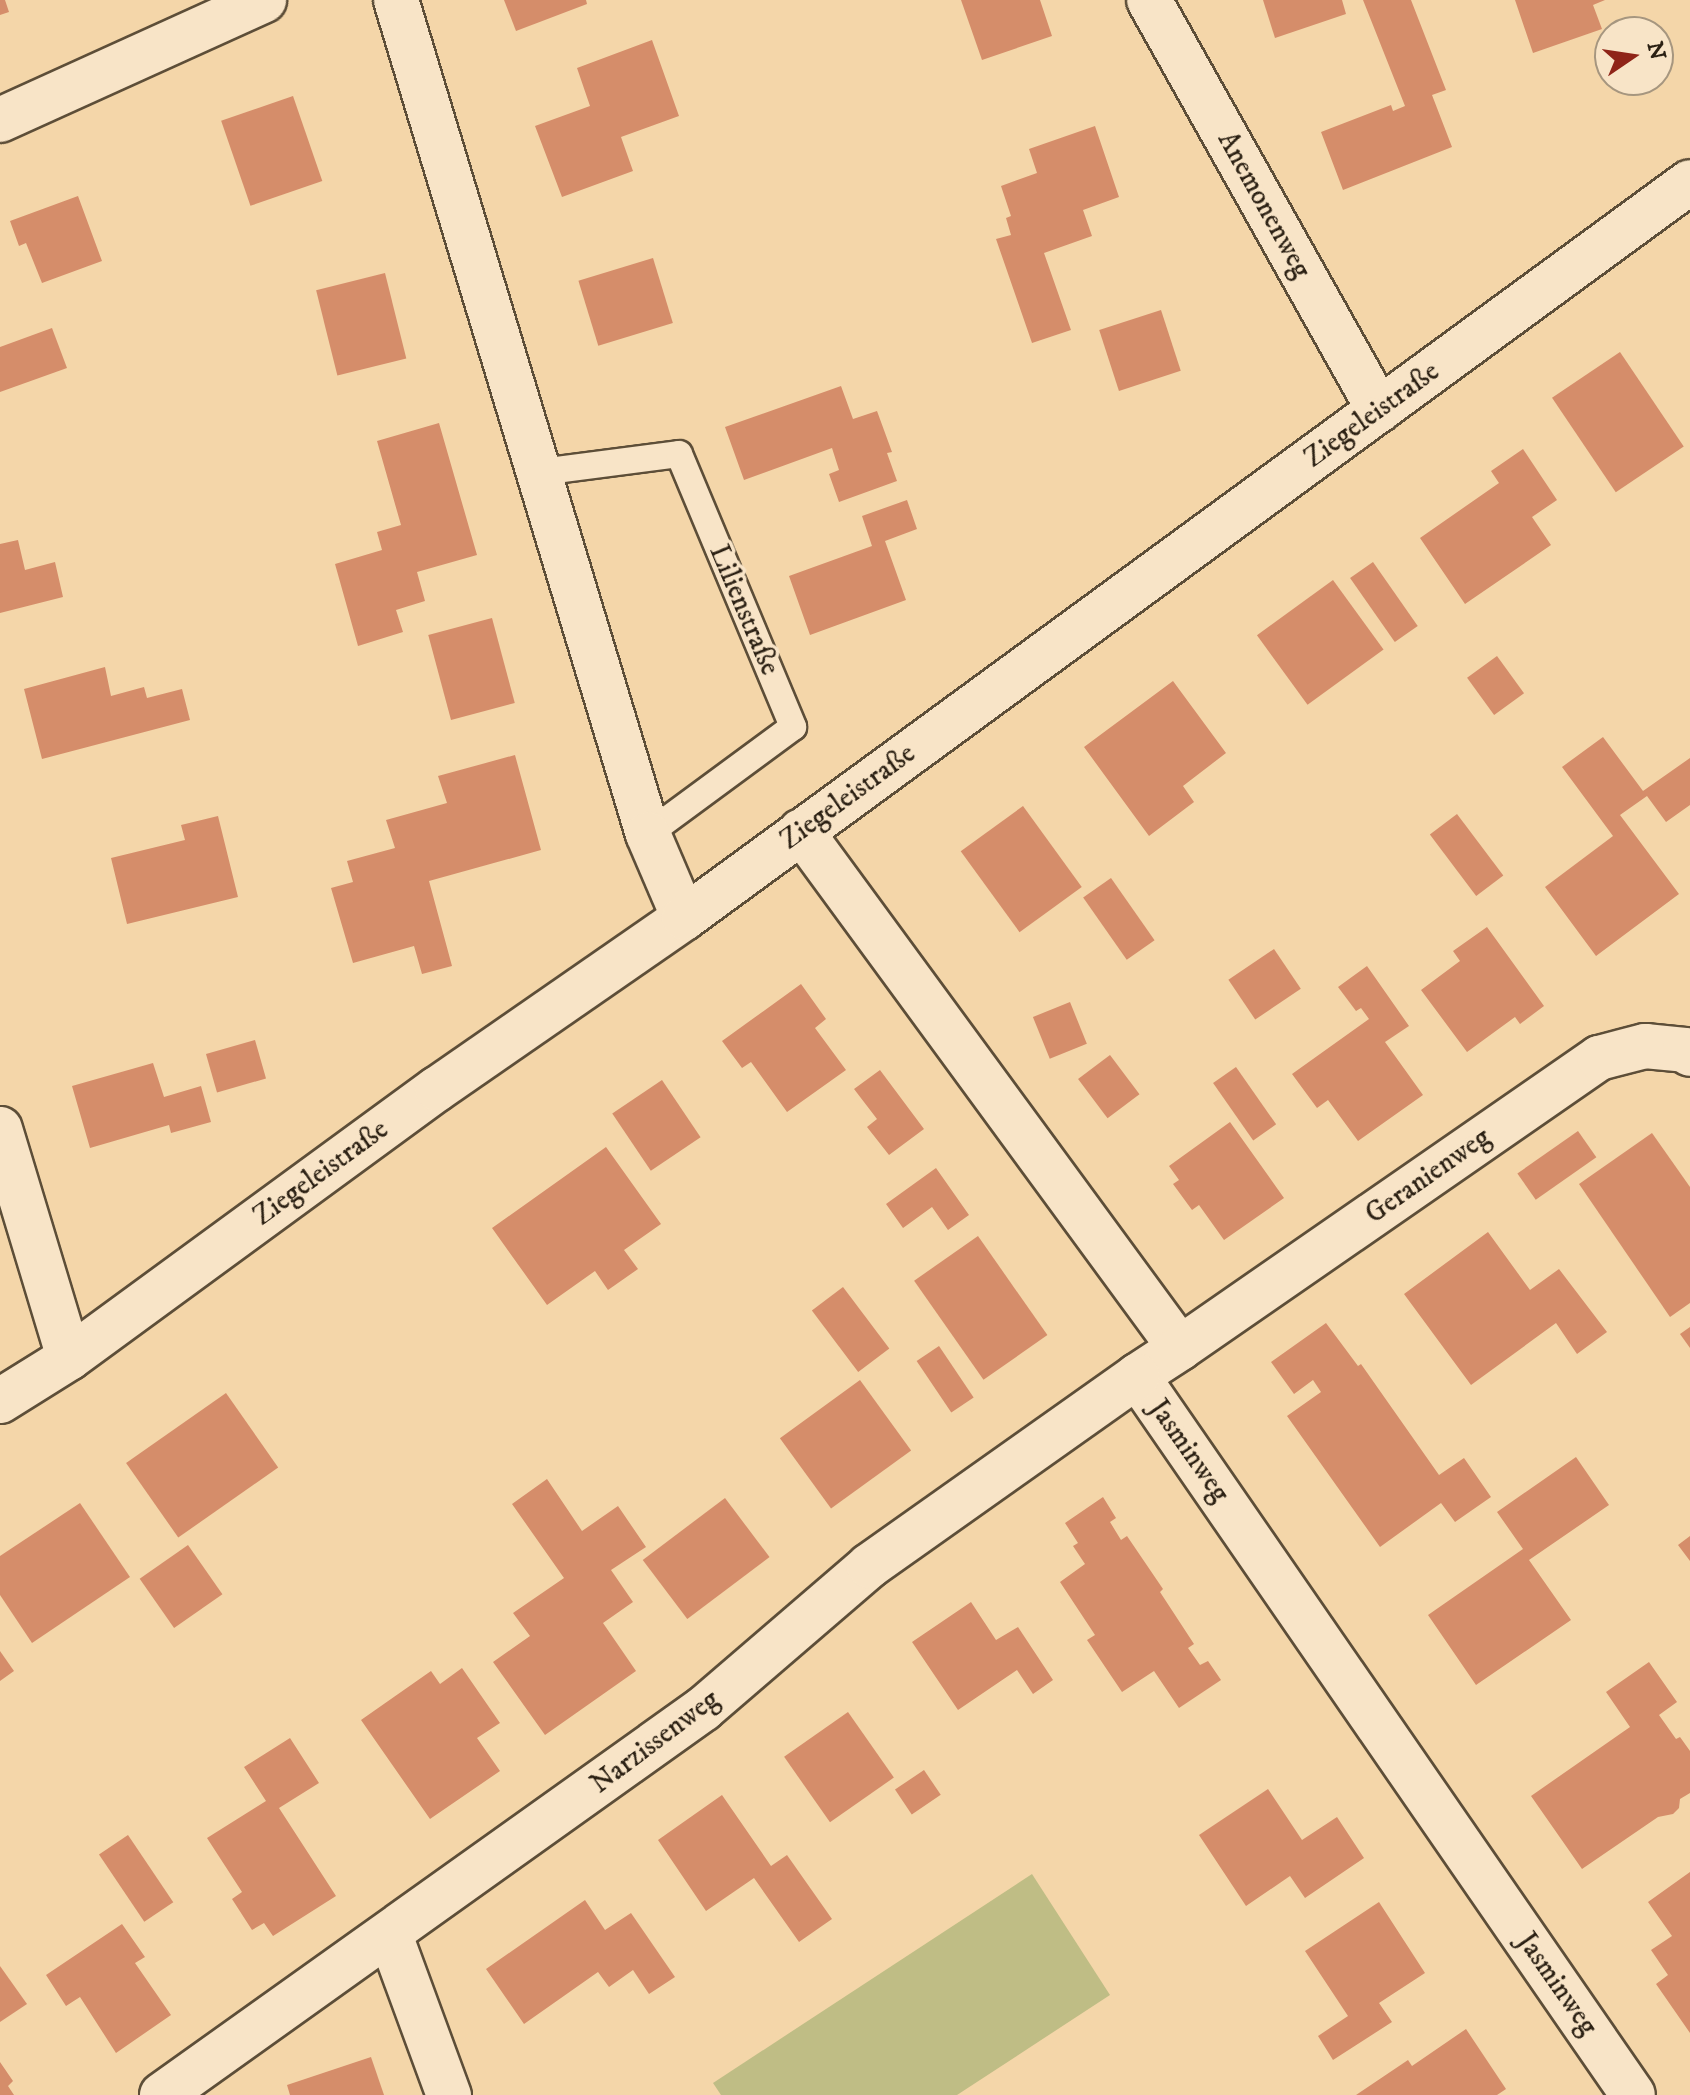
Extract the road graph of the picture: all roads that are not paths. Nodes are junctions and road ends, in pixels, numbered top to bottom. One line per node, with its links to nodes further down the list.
1 (264, 0): 4 (street)
2 (396, 0): 7 (street)
3 (1149, 0): 6 (street, Anemonenweg)
4 (0, 120)
5 (1690, 182): 6 (street, Ziegeleistraße)
6 (1379, 410): 8 (street, Ziegeleistraße)
7 (541, 472): 9 (street); 9 (lane, Lilienstraße)
8 (801, 831): 10 (street, Ziegeleistraße); 13 (street)
9 (648, 834): 10 (street)
10 (684, 918): 14 (street, Ziegeleistraße)
11 (1690, 1054): 13 (street, Geranienweg)
12 (0, 1129): 14 (street)
13 (1180, 1348): 15 (street, Jasminweg)
14 (69, 1358): 16 (street, Ziegeleistraße)
15 (1137, 1376): 17 (street, Narzissenweg); 20 (street, Jasminweg)
16 (0, 1401)
17 (390, 1935): 18 (street, Narzissenweg); 19 (street)
18 (162, 2095)
19 (449, 2095)
20 (1633, 2095)

